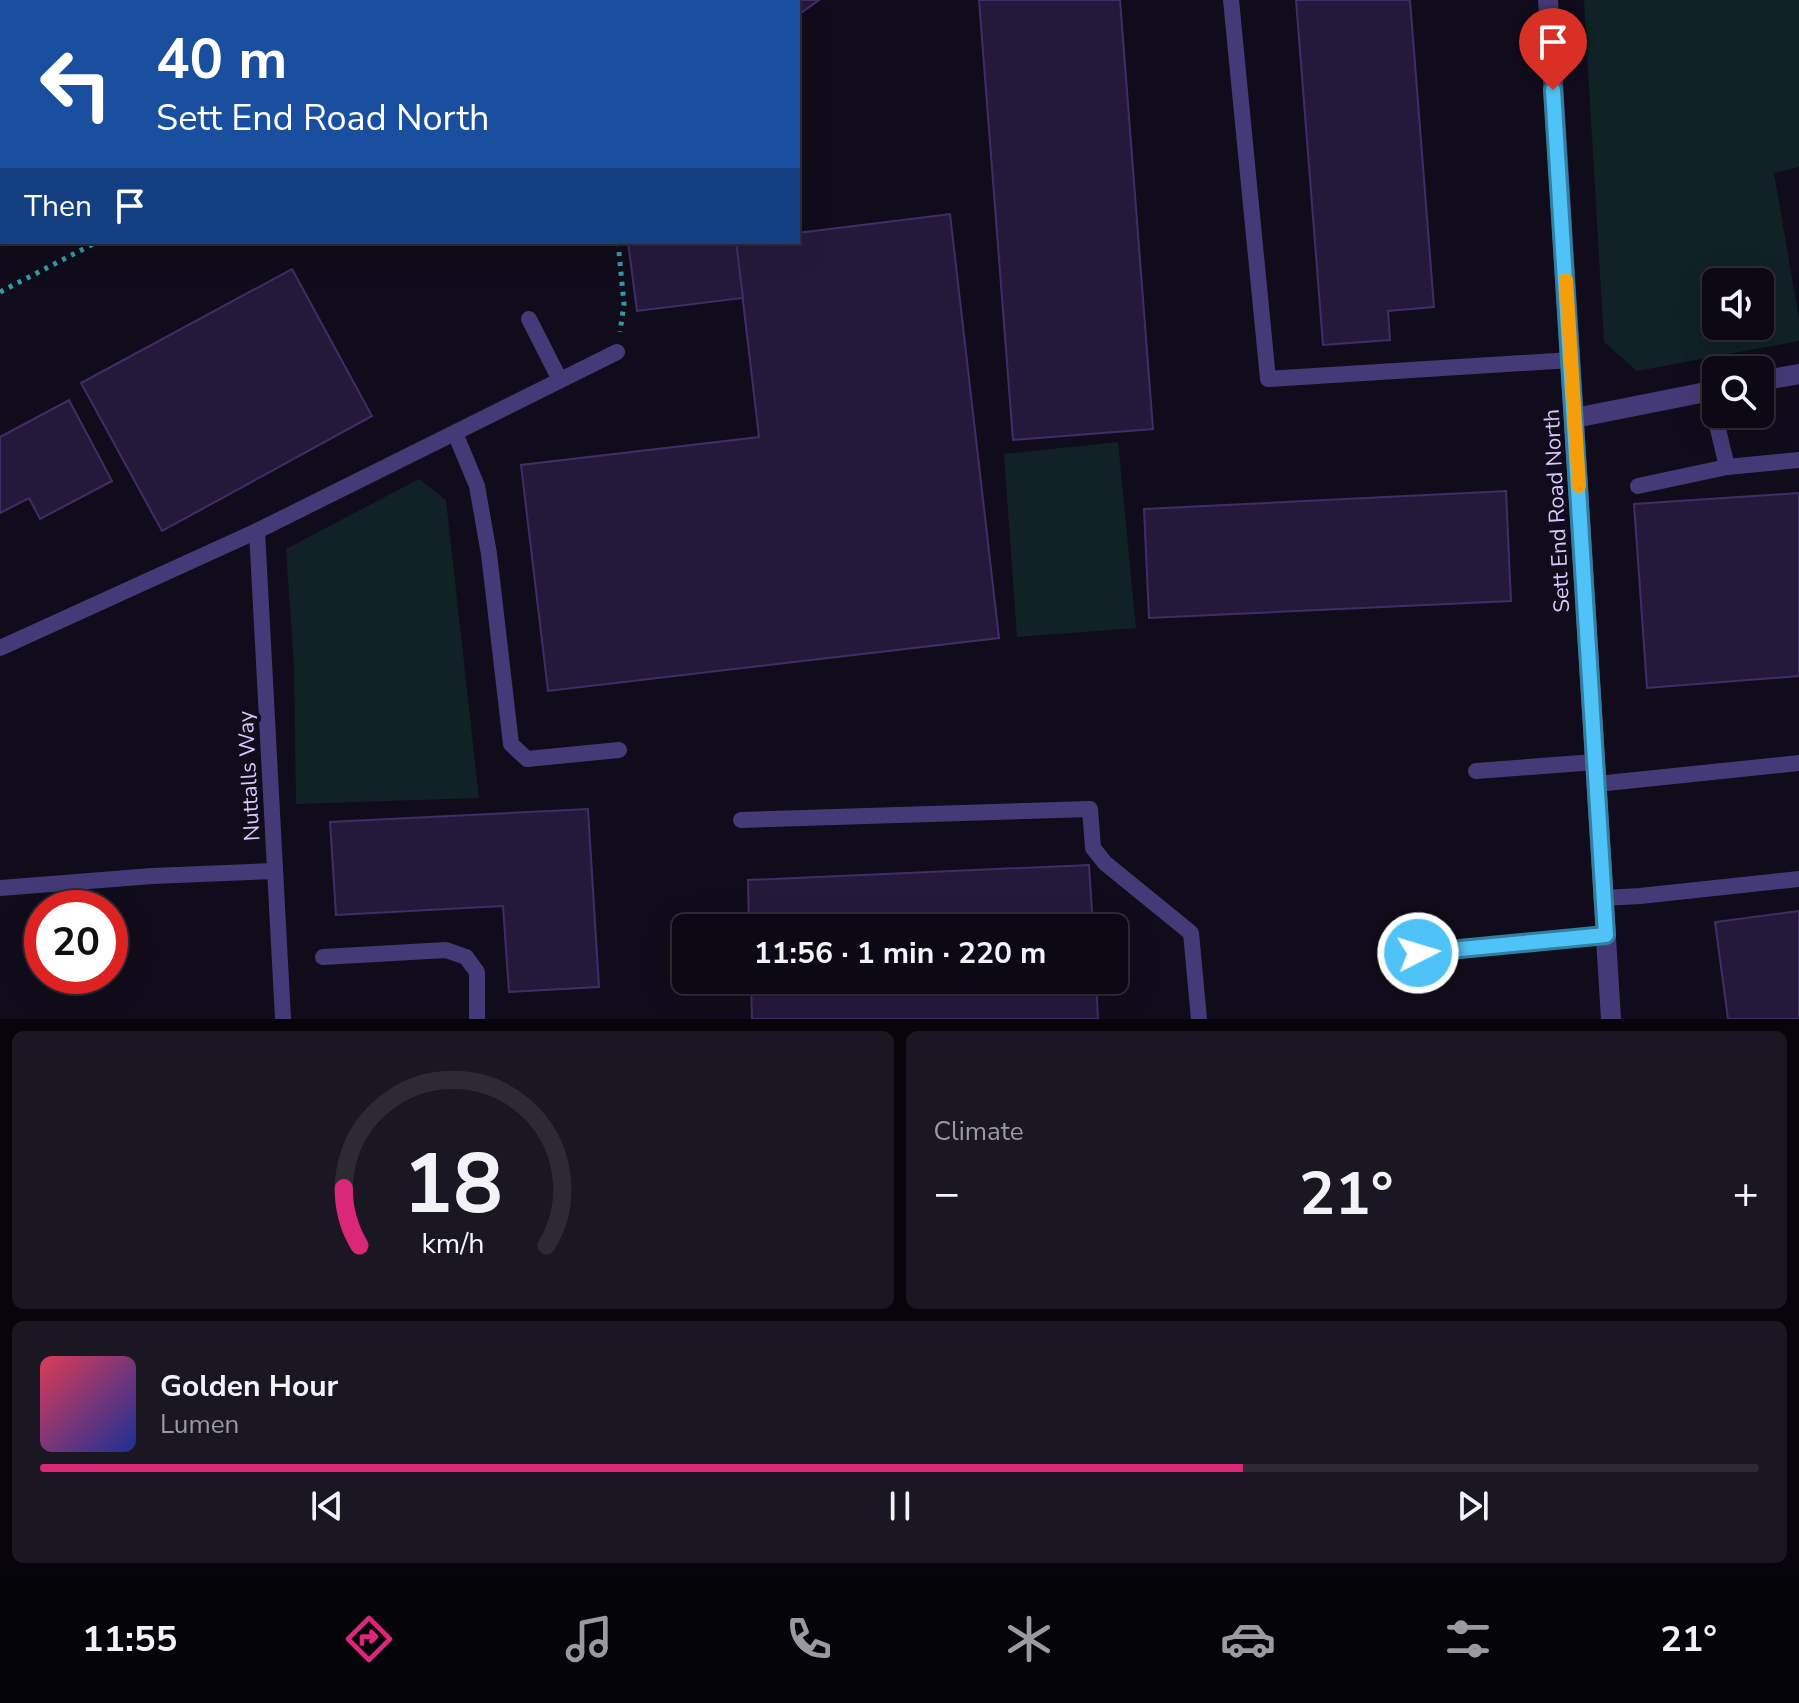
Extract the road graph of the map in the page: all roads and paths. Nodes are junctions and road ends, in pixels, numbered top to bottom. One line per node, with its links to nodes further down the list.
1 (1231, 0): 8 (lane)
2 (1548, 0): 8 (street, Sett End Road North)
3 (93, 244): 5 (path)
4 (618, 244): 7 (path)
5 (0, 292)
6 (529, 319): 11 (lane)
7 (617, 352): 11 (lane)
8 (1571, 360): 13 (street, Sett End Road North)
9 (1799, 374): 10 (street)
10 (1774, 378)
11 (560, 380): 15 (lane)
12 (1702, 393): 13 (street)
13 (1575, 418): 22 (street, Sett End Road North)
14 (1719, 428): 17 (lane)
15 (455, 433): 19 (lane); 21 (lane)
16 (1799, 460): 17 (lane)
17 (1727, 467): 18 (lane)
18 (1638, 486)
19 (257, 531): 20 (lane); 27 (lane, Nuttalls Way)
20 (0, 648)
21 (619, 750)
22 (1595, 762): 24 (lane); 25 (street, Sett End Road North)
23 (1799, 763): 25 (lane)
24 (1476, 771)
25 (1597, 784): 30 (street, Sett End Road North)
26 (741, 820): 36 (lane)
27 (275, 871): 29 (lane); 34 (lane, Nuttalls Way)
28 (1799, 879): 30 (lane)
29 (0, 888)
30 (1603, 898): 31 (street, Sett End Road North)
31 (1606, 935): 32 (lane); 37 (street, Sett End Road North)
32 (1418, 953)
33 (323, 957): 35 (lane)
34 (283, 1019)
35 (477, 1019)
36 (1199, 1019)
37 (1611, 1019)

